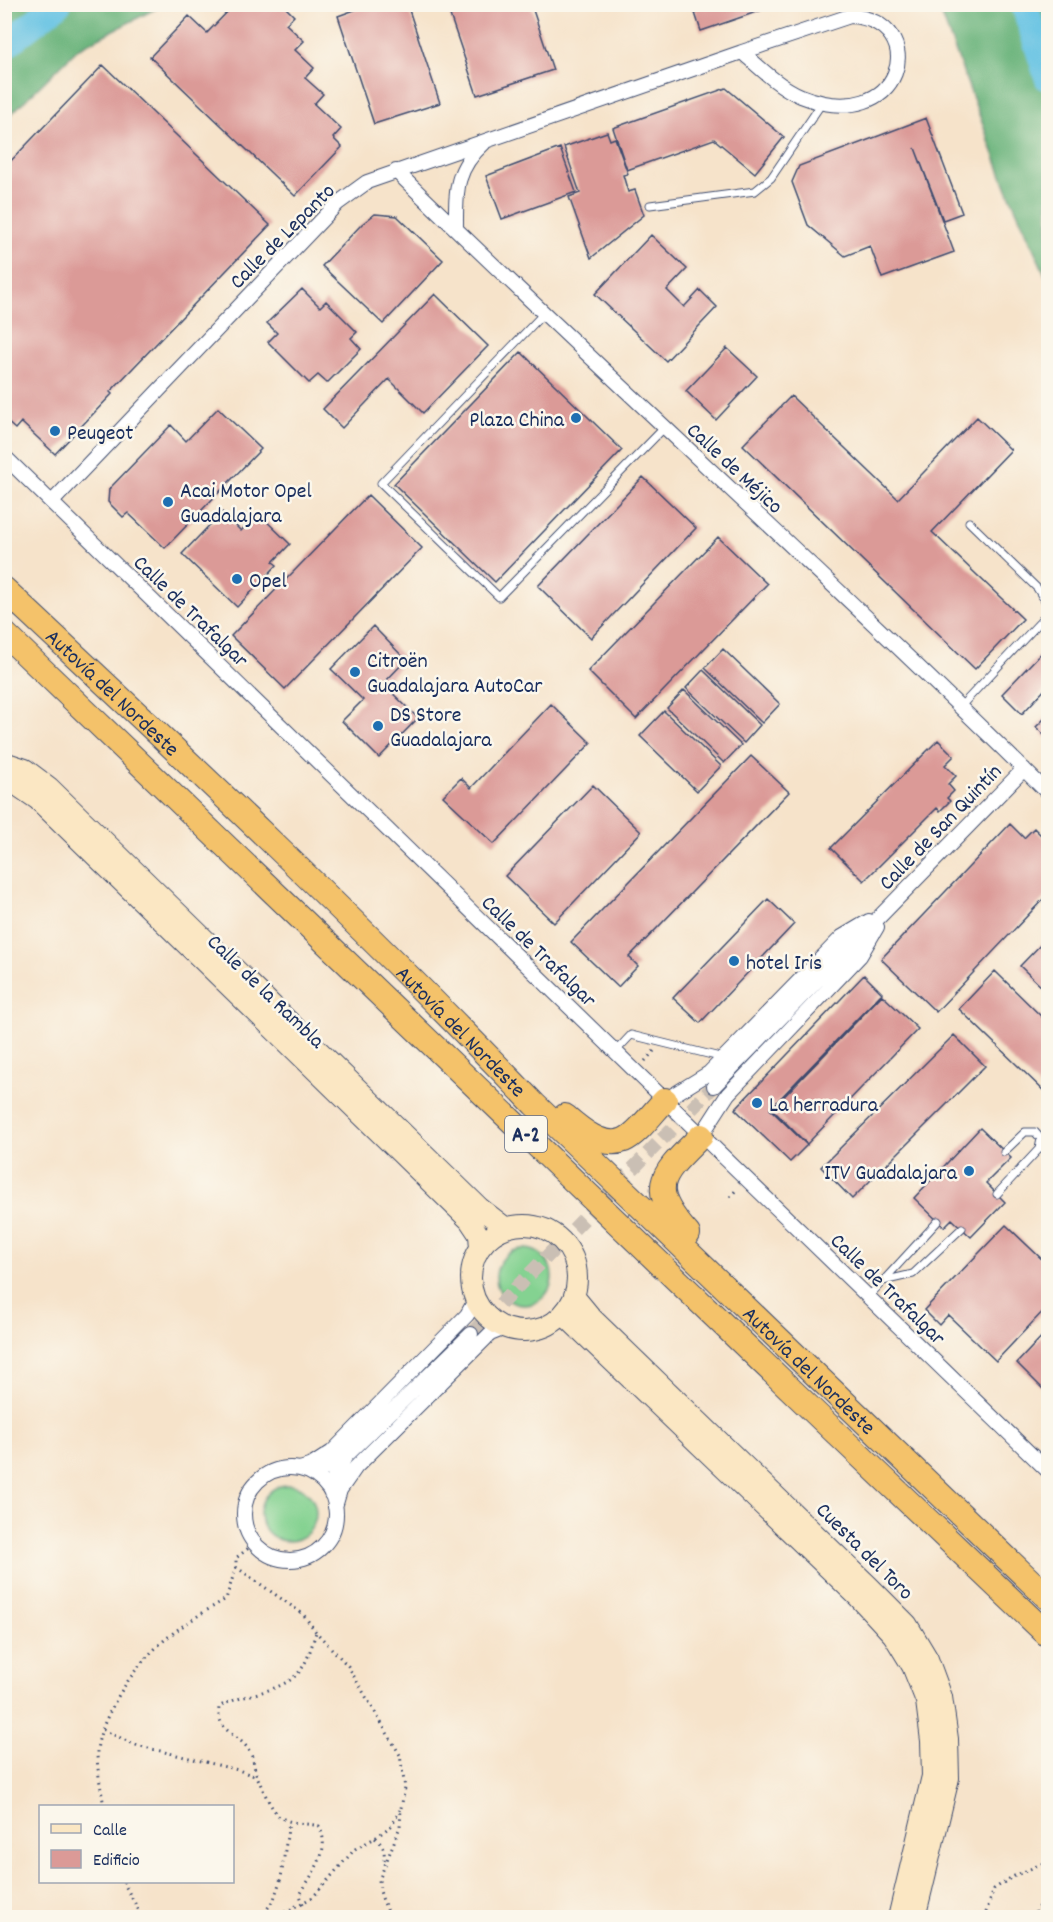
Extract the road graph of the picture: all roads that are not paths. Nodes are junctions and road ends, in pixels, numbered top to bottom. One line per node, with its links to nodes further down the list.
1 (742, 52): 2 (street, Calle de Lepanto); 2 (street, Calle de Lepanto); 3 (street, Calle de Lepanto)
2 (822, 103): 5 (lane)
3 (488, 140): 4 (street, Calle de Lepanto); 6 (street)
4 (396, 171): 6 (street, Calle de Méjico); 10 (street, Calle de Lepanto)
5 (650, 205)
6 (456, 229): 7 (street, Calle de Méjico)
7 (544, 313): 8 (street, Calle de Méjico); 8 (lane)
8 (664, 428): 14 (street, Calle de Méjico)
9 (4, 456): 10 (street, Calle de Trafalgar)
10 (52, 502): 21 (street, Calle de Trafalgar)
11 (969, 522): 14 (lane)
12 (4, 589): 20 (highway, Autovía del Nordeste / A-2)
13 (4, 633): 45 (highway, Autovía del Nordeste / A-2)
14 (961, 706): 16 (street, Calle de Méjico)
15 (4, 762): 29 (street)
16 (1024, 769): 18 (street, Calle de Méjico); 19 (street, Calle de San Quintín)
17 (4, 780): 31 (street, Calle de la Rambla)
18 (1048, 793)
19 (885, 912): 22 (street, Calle de San Quintín); 23 (street, Calle de San Quintín); 25 (street, Calle de San Quintín)
20 (472, 1039): 24 (highway); 44 (highway, Autovía del Nordeste / A-2)
21 (615, 1052): 22 (lane); 24 (street, Calle de Trafalgar)
22 (724, 1058): 24 (street, Calle de San Quintín)
23 (714, 1086)
24 (664, 1100): 25 (street, Calle de Trafalgar)
25 (701, 1136): 34 (street, Calle de Trafalgar); 43 (highway)
26 (1004, 1152): 27 (lane)
27 (997, 1194)
28 (938, 1221): 32 (lane)
29 (506, 1228): 31 (street); 33 (street)
30 (962, 1228): 32 (lane)
31 (480, 1248): 35 (street)
32 (883, 1281): 34 (lane)
33 (574, 1296): 36 (street); 47 (street, Cuesta del Toro)
34 (868, 1297): 41 (street, Calle de Trafalgar)
35 (476, 1299): 37 (street); 40 (street)
36 (563, 1314): 37 (street); 46 (street)
37 (505, 1328): 42 (street)
38 (471, 1334): 39 (street)
39 (345, 1457): 40 (street); 42 (street)
40 (305, 1470): 42 (street); 42 (street)
41 (1048, 1471)
42 (333, 1500)
43 (1048, 1585)
44 (1048, 1598)
45 (1048, 1635)
46 (898, 1917)
47 (915, 1917)

